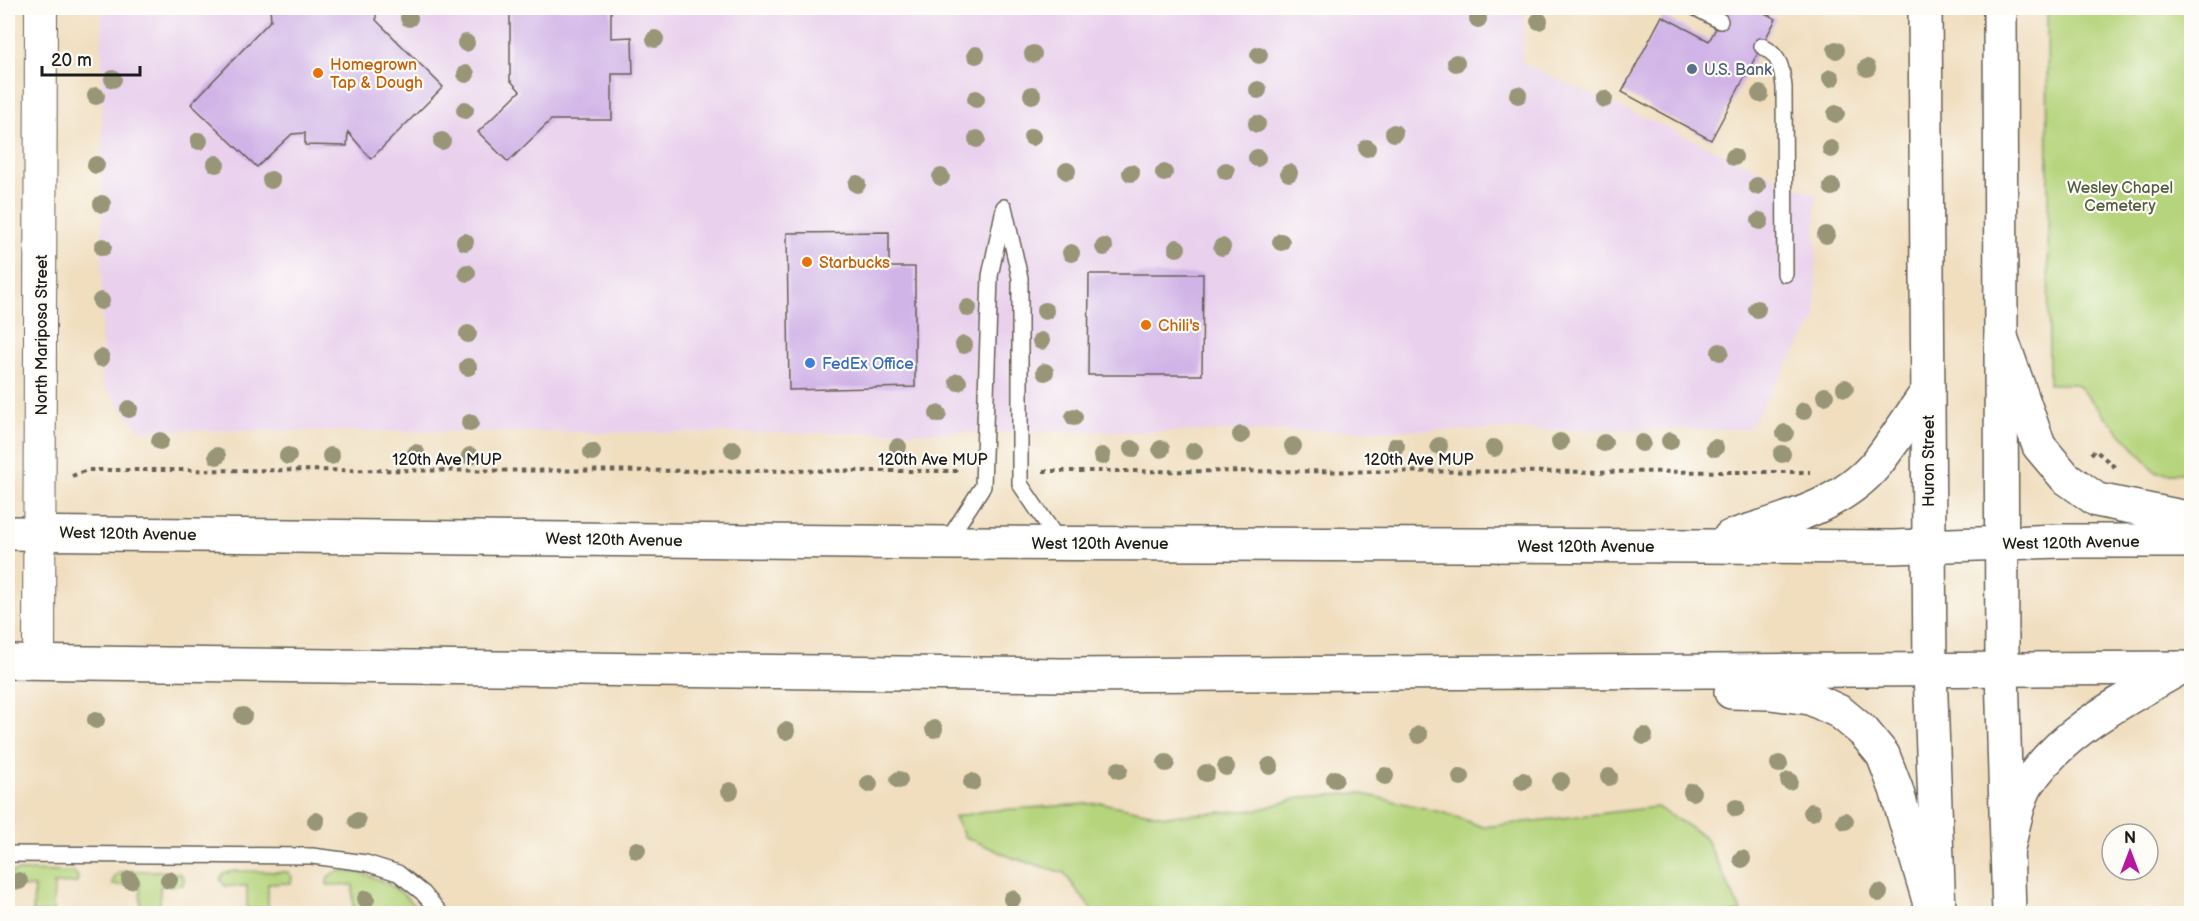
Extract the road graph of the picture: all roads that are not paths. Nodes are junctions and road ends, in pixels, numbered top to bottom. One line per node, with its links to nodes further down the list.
1 (41, 8): 11 (street, North Mariposa Street)
2 (1696, 8): 5 (lane)
3 (1925, 8): 9 (main road, Huron Street)
4 (2000, 8): 8 (main road)
5 (1720, 21)
6 (1762, 46): 7 (lane)
7 (1785, 274)
8 (2001, 338): 10 (main road); 16 (main road)
9 (1928, 391): 17 (main road, Huron Street); 18 (main road)
10 (2192, 519)
11 (42, 532): 12 (main road, West 120th Avenue); 14 (main road, West 120th Avenue); 19 (street, North Mariposa Street)
12 (8, 533)
13 (2192, 541): 16 (main road, West 120th Avenue)
14 (946, 543): 15 (main road, West 120th Avenue); 15 (lane)
15 (1060, 543): 18 (main road, West 120th Avenue)
16 (2001, 543): 17 (main road, West 120th Avenue); 21 (main road)
17 (1929, 545): 18 (main road, West 120th Avenue); 22 (main road, Huron Street)
18 (1703, 546)
19 (23, 662): 23 (main road)
20 (2187, 668): 21 (main road); 24 (main road)
21 (2002, 669): 22 (main road); 24 (main road)
22 (1930, 670): 23 (main road); 28 (main road, Huron Street)
23 (1508, 671): 27 (main road)
24 (2007, 852): 29 (main road)
25 (8, 854): 26 (lane)
26 (441, 914)
27 (1933, 914)
28 (1939, 914)
29 (2009, 914)

